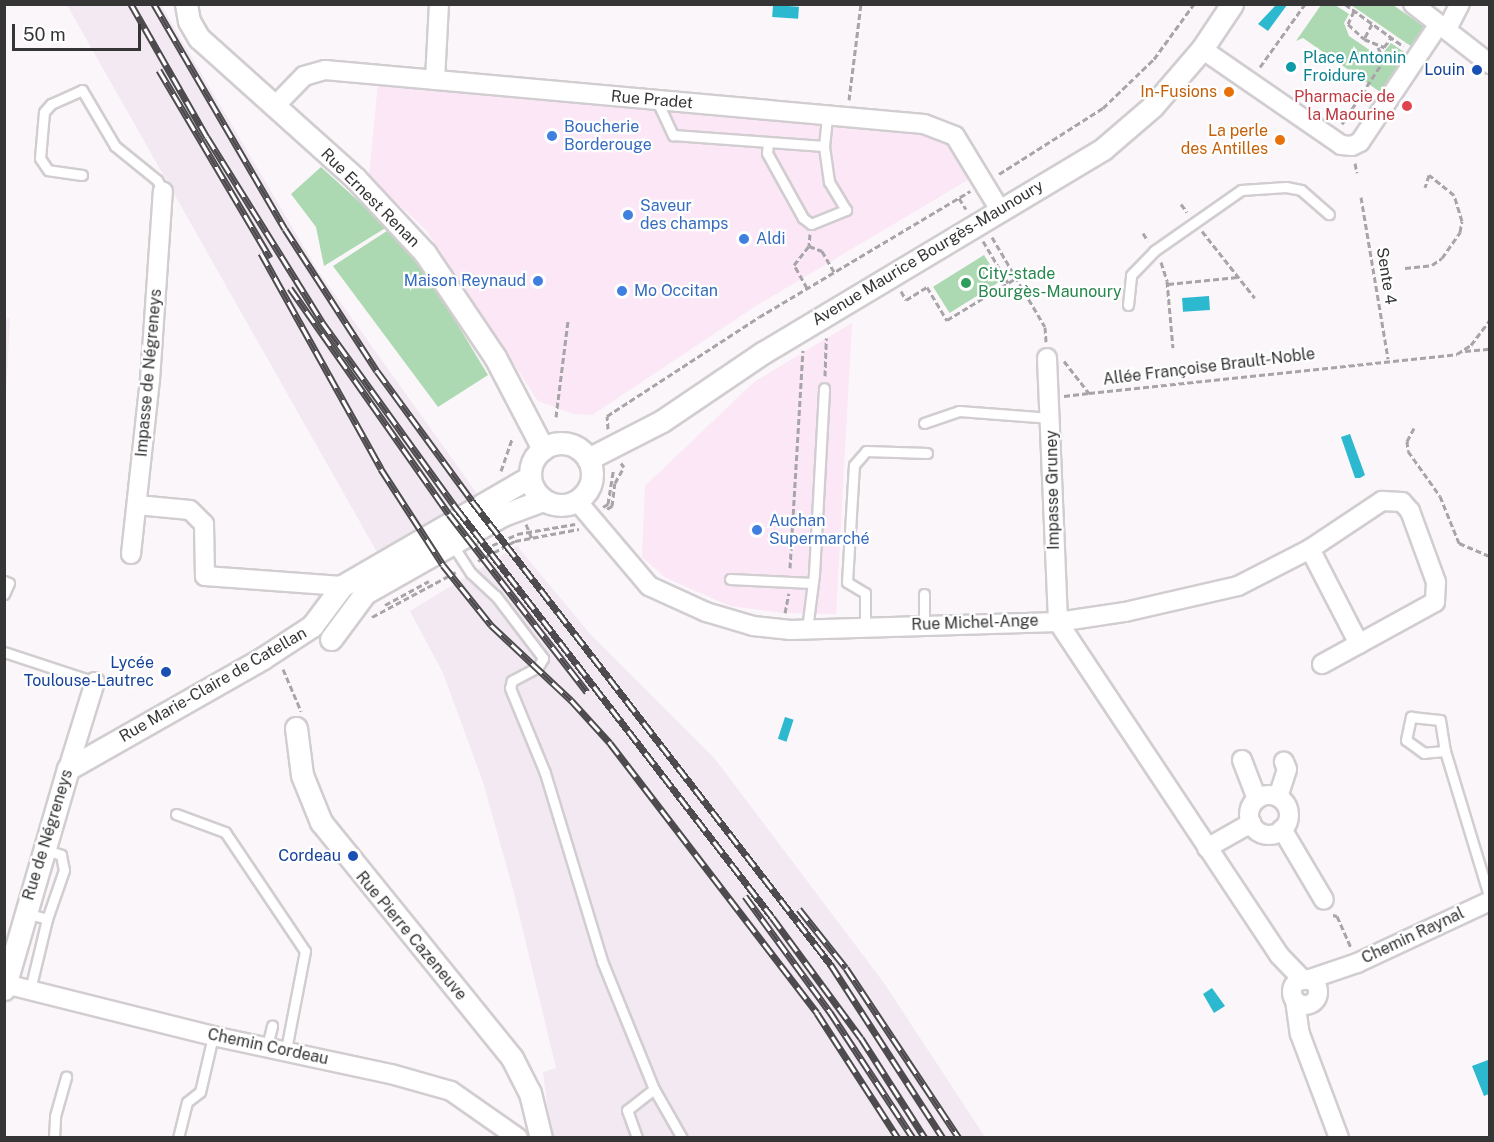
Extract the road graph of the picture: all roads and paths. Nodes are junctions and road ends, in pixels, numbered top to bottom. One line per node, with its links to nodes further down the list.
1 (186, 4): 22 (street, Rue Ernest Renan)
2 (439, 4): 19 (street)
3 (861, 4): 24 (path)
4 (1194, 4): 29 (path)
5 (1232, 4): 16 (street, Avenue Maurice Bourgès-Maunoury)
6 (1305, 4): 20 (path)
7 (1345, 4): 10 (path)
8 (1413, 4): 11 (street)
9 (1460, 4): 11 (street)
10 (1354, 11): 12 (path); 14 (path)
11 (1440, 19): 17 (street); 18 (street)
12 (1372, 24): 13 (path); 14 (path)
13 (1391, 38): 15 (path); 17 (path)
14 (1364, 39): 15 (path)
15 (1378, 47): 25 (path)
16 (1202, 49): 20 (street); 35 (street, Avenue Maurice Bourgès-Maunoury)
17 (1419, 58): 25 (street)
18 (1490, 64)
19 (435, 80): 21 (street, Rue Pradet); 22 (street, Rue Pradet)
20 (1250, 81): 25 (street)
21 (657, 101): 23 (street, Rue Pradet); 26 (lane)
22 (274, 107): 71 (street, Rue Ernest Renan)
23 (827, 115): 24 (street, Rue Pradet); 27 (lane)
24 (847, 117): 29 (street, Rue Pradet)
25 (1332, 138)
26 (768, 142): 27 (lane); 39 (lane)
27 (824, 146): 39 (lane)
28 (82, 175): 31 (lane)
29 (984, 183): 33 (path); 35 (street, Rue Pradet)
30 (1425, 187): 43 (path)
31 (163, 191): 79 (street, Impasse de Négreneys)
32 (1361, 197): 61 (path, Sente 4)
33 (959, 198): 37 (path); 44 (path)
34 (1181, 204): 38 (path)
35 (1000, 210): 73 (street, Avenue Maurice Bourgès-Maunoury)
36 (1329, 214): 38 (lane)
37 (971, 217)
38 (1196, 222): 42 (lane); 45 (path)
39 (811, 224): 41 (path)
40 (1143, 233): 42 (path)
41 (809, 246): 44 (path); 49 (path)
42 (1154, 251): 48 (path); 52 (lane)
43 (1405, 268)
44 (834, 272): 49 (path)
45 (1238, 277): 48 (path); 51 (path)
46 (1016, 278): 47 (path); 47 (path); 60 (path)
47 (1008, 283): 50 (path)
48 (1168, 284): 56 (path)
49 (807, 288): 70 (path)
50 (901, 291)
51 (1255, 298)
52 (1128, 306)
53 (568, 320): 65 (path)
54 (1489, 321): 59 (path)
55 (822, 331): 62 (path)
56 (1173, 348)
57 (803, 349): 83 (path)
58 (1490, 349): 59 (path, Allée Françoise Brault-Noble)
59 (1464, 351): 61 (path, Allée Françoise Brault-Noble)
60 (1047, 358): 63 (path, Allée Françoise Brault-Noble); 64 (street, Impasse Gruney)
61 (1388, 359): 63 (path, Allée Françoise Brault-Noble)
62 (824, 388): 84 (lane)
63 (1089, 393): 64 (path)
64 (1051, 397): 66 (street, Impasse Gruney)
65 (556, 417)
66 (1052, 418): 67 (lane); 99 (street, Impasse Gruney)
67 (924, 423)
68 (1414, 428): 89 (path)
69 (513, 437): 75 (path)
70 (609, 438)
71 (543, 448): 73 (street); 76 (street)
72 (927, 453): 101 (lane)
73 (588, 459): 78 (street)
74 (618, 459): 80 (path)
75 (499, 477)
76 (530, 477): 77 (street); 95 (street, Rue Marie-Claire de Catellan)
77 (543, 500): 78 (street); 86 (street)
78 (577, 501): 80 (street, Rue Michel-Ange)
79 (137, 505): 88 (street, Impasse de Négreneys); 95 (street)
80 (593, 518): 85 (path); 102 (street, Rue Michel-Ange)
81 (530, 533): 85 (path)
82 (781, 534): 83 (path)
83 (792, 534): 84 (path); 93 (path)
84 (816, 535): 94 (lane)
85 (532, 539): 90 (path)
86 (452, 544): 90 (lane); 104 (street)
87 (1310, 549): 99 (street); 105 (street); 105 (street)
88 (131, 554)
89 (1490, 556)
90 (468, 566): 98 (path); 135 (lane)
91 (730, 579): 93 (lane)
92 (4, 581): 96 (lane)
93 (789, 582): 94 (lane); 102 (path)
94 (812, 583): 103 (lane)
95 (342, 586): 113 (street, Rue Marie-Claire de Catellan)
96 (4, 594)
97 (924, 594): 100 (lane)
98 (362, 622)
99 (1058, 622): 100 (street, Rue Michel-Ange); 119 (street, Rue Michel-Ange)
100 (924, 624): 101 (street, Rue Michel-Ange)
101 (865, 627): 103 (street, Rue Michel-Ange)
102 (782, 628): 103 (street, Rue Michel-Ange)
103 (807, 629)
104 (331, 639)
105 (1359, 644): 107 (street)
106 (4, 652): 108 (lane)
107 (1322, 664)
108 (95, 682): 113 (street, Rue de Négreneys)
109 (296, 728): 139 (street, Rue Pierre Cazeneuve)
110 (1445, 751): 110 (lane); 122 (lane)
111 (1242, 760): 115 (street)
112 (1284, 762): 114 (street)
113 (68, 770): 120 (street, Rue de Négreneys)
114 (1278, 797): 115 (street); 118 (street)
115 (1257, 799): 117 (street)
116 (176, 814): 133 (lane)
117 (1251, 824): 118 (street); 119 (street)
118 (1282, 830): 121 (street)
119 (1207, 848): 129 (street, Rue Michel-Ange)
120 (42, 849): 123 (street, Rue de Négreneys); 124 (lane)
121 (1324, 900): 125 (path)
122 (1490, 900): 125 (street, Chemin Raynal)
123 (24, 912): 124 (lane); 126 (street, Rue de Négreneys)
124 (47, 919): 128 (lane)
125 (1358, 963): 129 (street, Chemin Raynal)
126 (5, 984): 127 (street, Rue de Négreneys); 128 (street, Chemin Cordeau)
127 (4, 989)
128 (30, 990): 131 (street, Chemin Cordeau)
129 (1304, 991): 142 (street)
130 (272, 1026): 132 (lane)
131 (213, 1036): 132 (street, Chemin Cordeau); 137 (lane)
132 (267, 1046): 133 (street, Chemin Cordeau)
133 (286, 1050): 138 (street, Chemin Cordeau)
134 (66, 1077): 136 (lane)
135 (654, 1089): 140 (lane); 141 (lane)
136 (54, 1137)
137 (178, 1137)
138 (518, 1137)
139 (541, 1137)
140 (638, 1137)
141 (682, 1137)
142 (1339, 1137)

